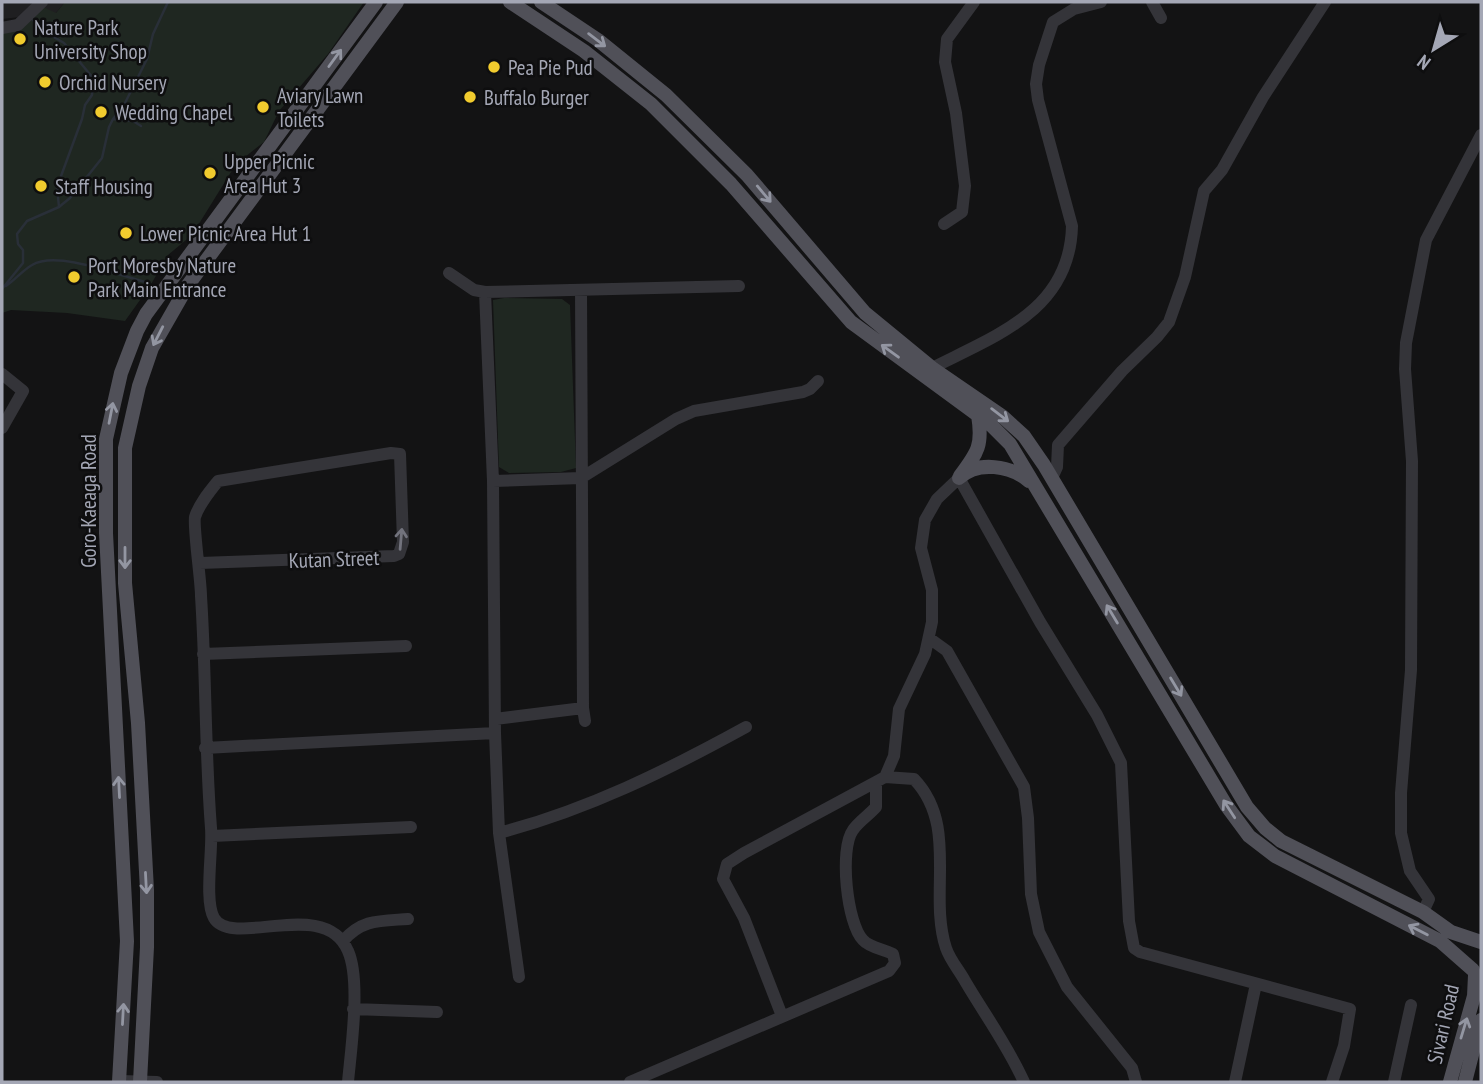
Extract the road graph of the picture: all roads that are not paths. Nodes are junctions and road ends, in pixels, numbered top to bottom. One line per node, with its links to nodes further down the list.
1 (42, 2): 11 (street)
2 (376, 2): 52 (main road, Goro-Kaeaga Road, one-way to 2)
3 (397, 2): 53 (main road, Goro-Kaeaga Road, one-way to 53)
4 (510, 2): 21 (main road, one-way to 4)
5 (541, 2): 18 (main road, one-way to 18)
6 (974, 2): 13 (street)
7 (1101, 2): 18 (street)
8 (1152, 2): 10 (street)
9 (1325, 2): 25 (street)
10 (1161, 18)
11 (2, 28)
12 (1481, 135): 39 (street)
13 (944, 224)
14 (449, 272): 17 (street)
15 (739, 286): 16 (street)
16 (581, 290): 17 (street); 23 (street)
17 (485, 292): 26 (street)
18 (932, 368): 25 (main road, one-way to 25)
19 (2, 374): 22 (street)
20 (818, 381): 23 (street)
21 (978, 415): 24 (main road); 27 (main road)
22 (2, 428)
23 (581, 478): 26 (street); 32 (street)
24 (959, 478): 27 (main road); 29 (street); 46 (street)
25 (1052, 478): 39 (main road, one-way to 39)
26 (493, 481): 32 (street)
27 (1036, 486): 44 (main road, one-way to 27)
28 (200, 563): 28 (street, Kutan Street, one-way to 28); 31 (street)
29 (929, 638): 35 (street); 58 (street)
30 (406, 646): 31 (street)
31 (203, 654): 34 (street)
32 (495, 726): 34 (street); 37 (street)
33 (746, 726): 37 (street)
34 (205, 748): 38 (street)
35 (881, 780): 50 (street); 50 (street); 57 (street)
36 (411, 827): 38 (street)
37 (499, 833): 45 (street)
38 (212, 836): 41 (street)
39 (1423, 912): 42 (main road)
40 (408, 919): 41 (street)
41 (343, 941): 48 (street)
42 (1481, 942)
43 (1481, 948): 44 (main road, Sivari Road)
44 (1476, 975): 62 (main road, Sivari Road, one-way to 44)
45 (519, 977)
46 (1256, 984): 59 (street); 60 (street)
47 (1411, 1005): 61 (street)
48 (353, 1009): 49 (street); 55 (street)
49 (437, 1012)
50 (782, 1016): 56 (street)
51 (1481, 1020): 63 (main road, Sivari Road)
52 (120, 1082): 53 (street)
53 (140, 1082): 54 (street)
54 (157, 1082)
55 (348, 1082)
56 (630, 1082)
57 (1024, 1082)
58 (1136, 1082)
59 (1235, 1082)
60 (1332, 1082)
61 (1394, 1082)
62 (1450, 1082)
63 (1465, 1082)

